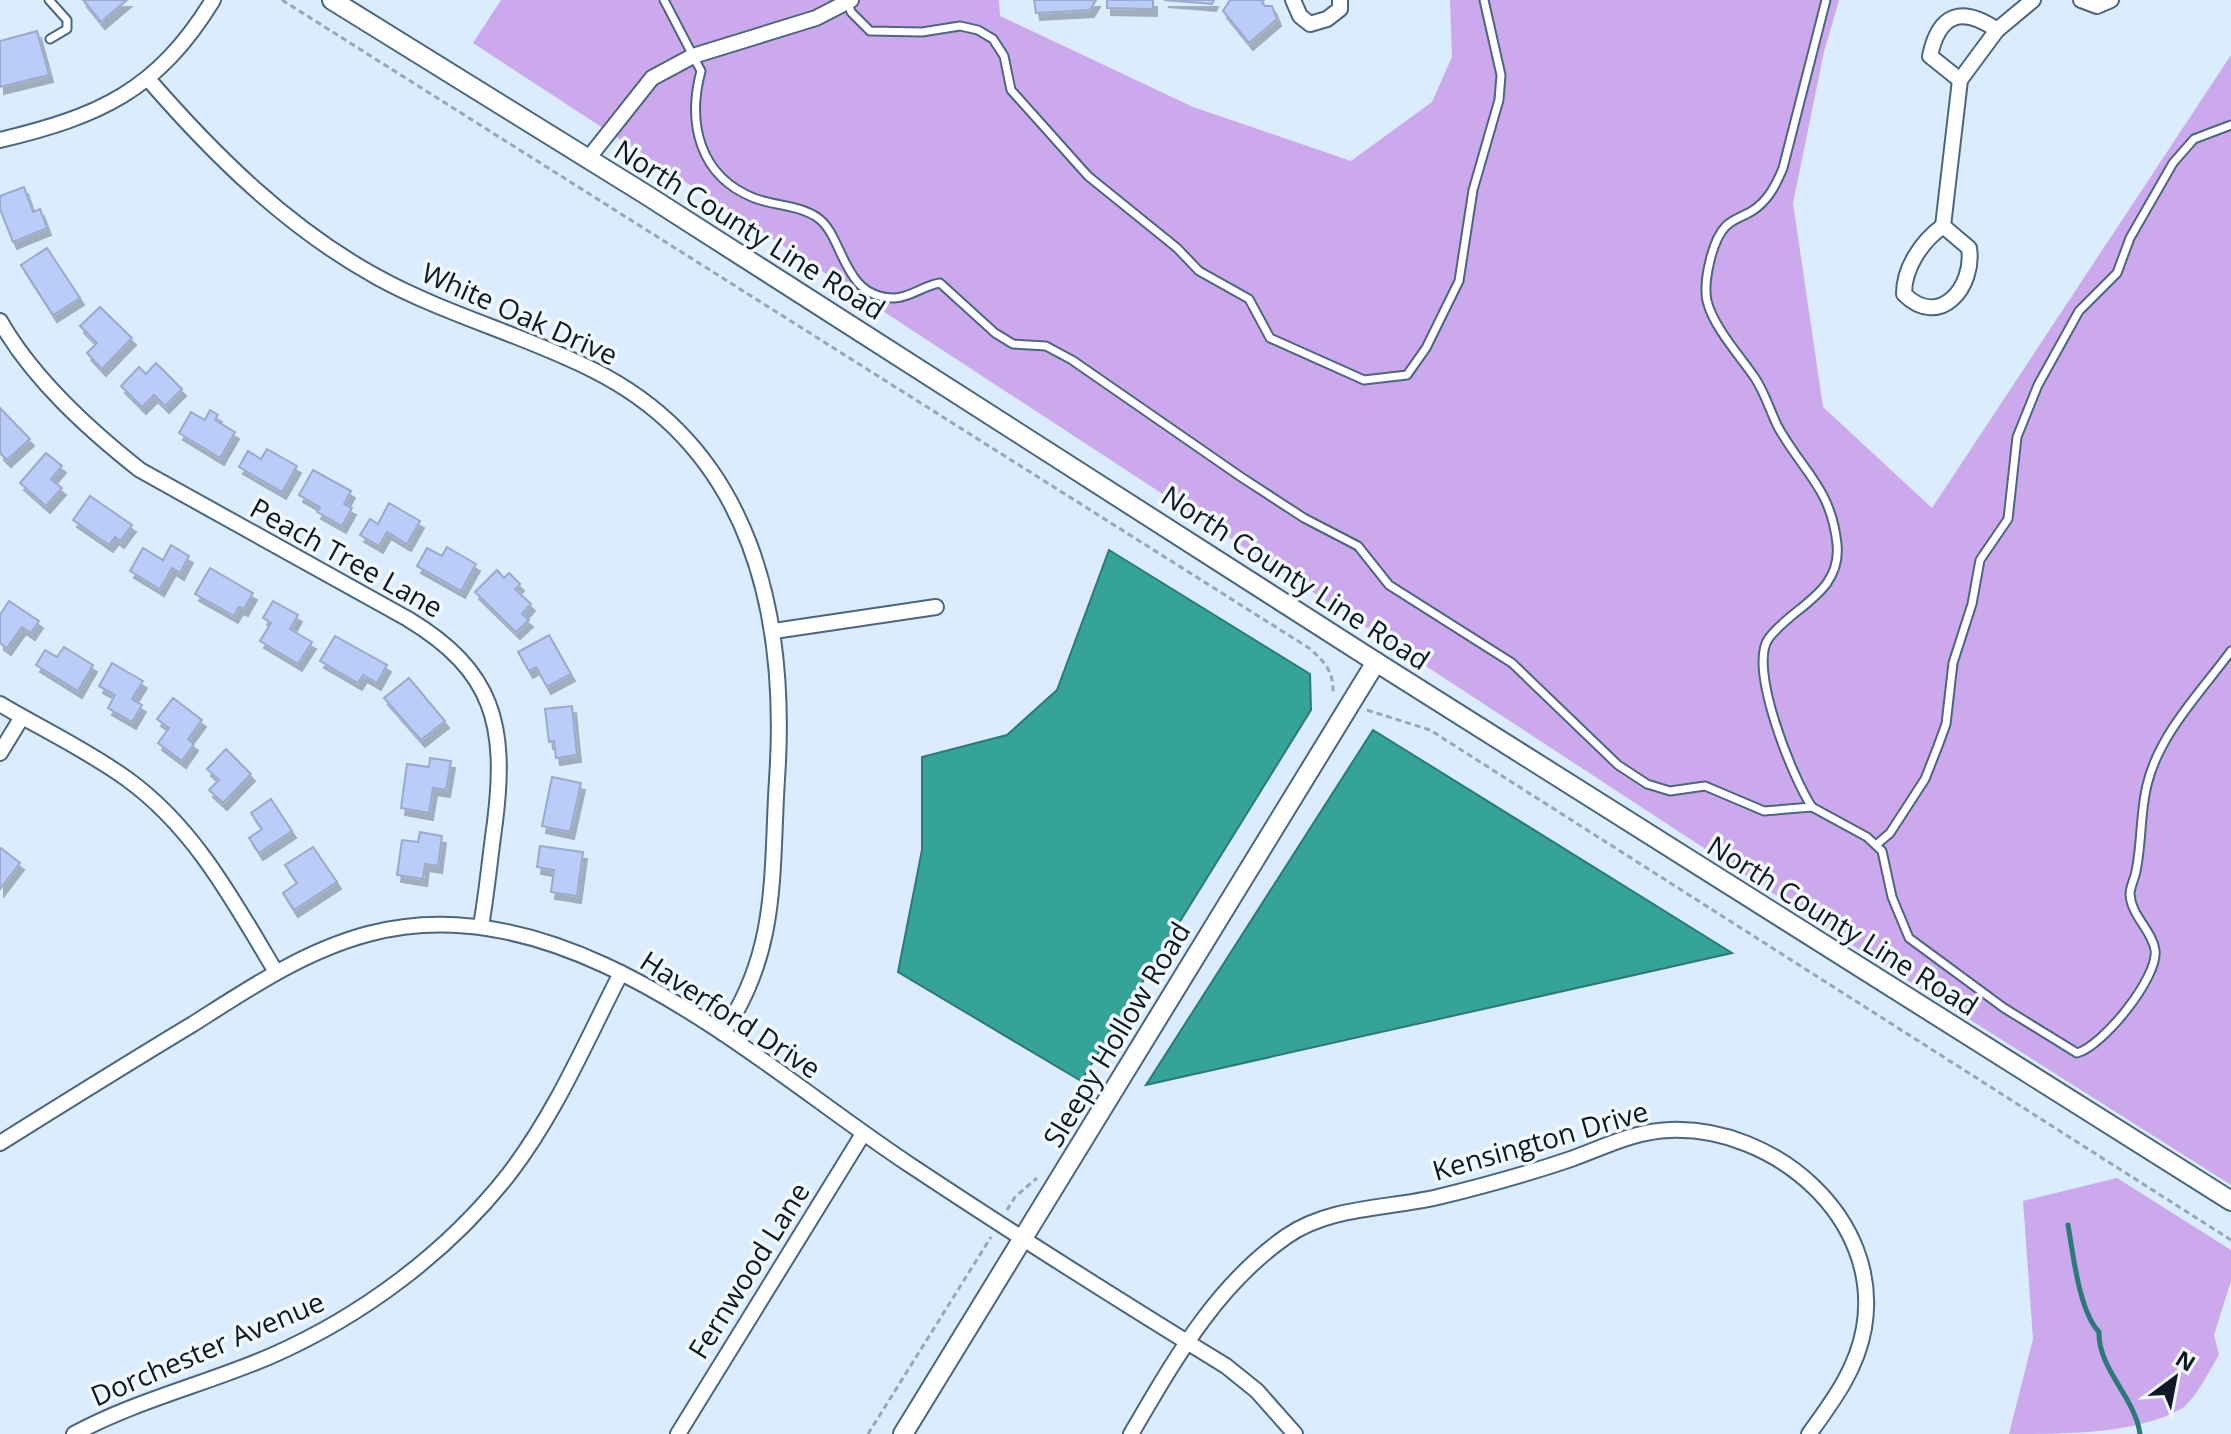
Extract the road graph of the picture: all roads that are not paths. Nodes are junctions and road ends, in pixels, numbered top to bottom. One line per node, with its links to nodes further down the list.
1 (49, 0): 14 (lane)
2 (213, 0): 16 (street)
3 (332, 0): 20 (street, North County Line Road)
4 (664, 0): 15 (lane)
5 (1293, 0): 6 (street)
6 (1340, 0)
7 (1484, 0): 12 (lane)
8 (1826, 0): 30 (lane)
9 (2033, 0): 13 (street)
10 (2081, 0): 11 (street)
11 (2111, 0)
12 (849, 1): 15 (street)
13 (1997, 30): 17 (street); 17 (street)
14 (50, 39)
15 (693, 56): 20 (street); 30 (lane)
16 (149, 80): 19 (street); 24 (street, White Oak Drive)
17 (1960, 80): 21 (street)
18 (2231, 125): 31 (lane)
19 (0, 140)
20 (587, 160): 26 (street, North County Line Road)
21 (1943, 226): 21 (street)
22 (0, 321): 32 (street, Peach Tree Lane)
23 (936, 607): 24 (street)
24 (774, 631): 35 (street, White Oak Drive)
25 (2231, 651): 31 (lane)
26 (1376, 662): 38 (street, North County Line Road); 39 (street, Sleepy Hollow Road)
27 (0, 704): 28 (street)
28 (22, 717): 29 (street); 33 (street)
29 (0, 753)
30 (1812, 807): 31 (lane)
31 (1876, 845)
32 (481, 926): 33 (street, Haverford Drive); 34 (street, Haverford Drive)
33 (276, 972): 37 (street, Haverford Drive)
34 (621, 973): 35 (street, Haverford Drive); 41 (street, Dorchester Avenue)
35 (723, 1033): 36 (street, Haverford Drive)
36 (863, 1134): 39 (street, Haverford Drive); 42 (street, Fernwood Lane)
37 (0, 1143)
38 (2231, 1201)
39 (1023, 1240): 40 (street, Haverford Drive); 43 (street, Sleepy Hollow Road)
40 (1186, 1341): 44 (street, Kensington Drive); 45 (street, Haverford Drive); 46 (street, Kensington Drive)
41 (74, 1434)
42 (678, 1434)
43 (903, 1434)
44 (1131, 1434)
45 (1295, 1434)
46 (1809, 1434)

